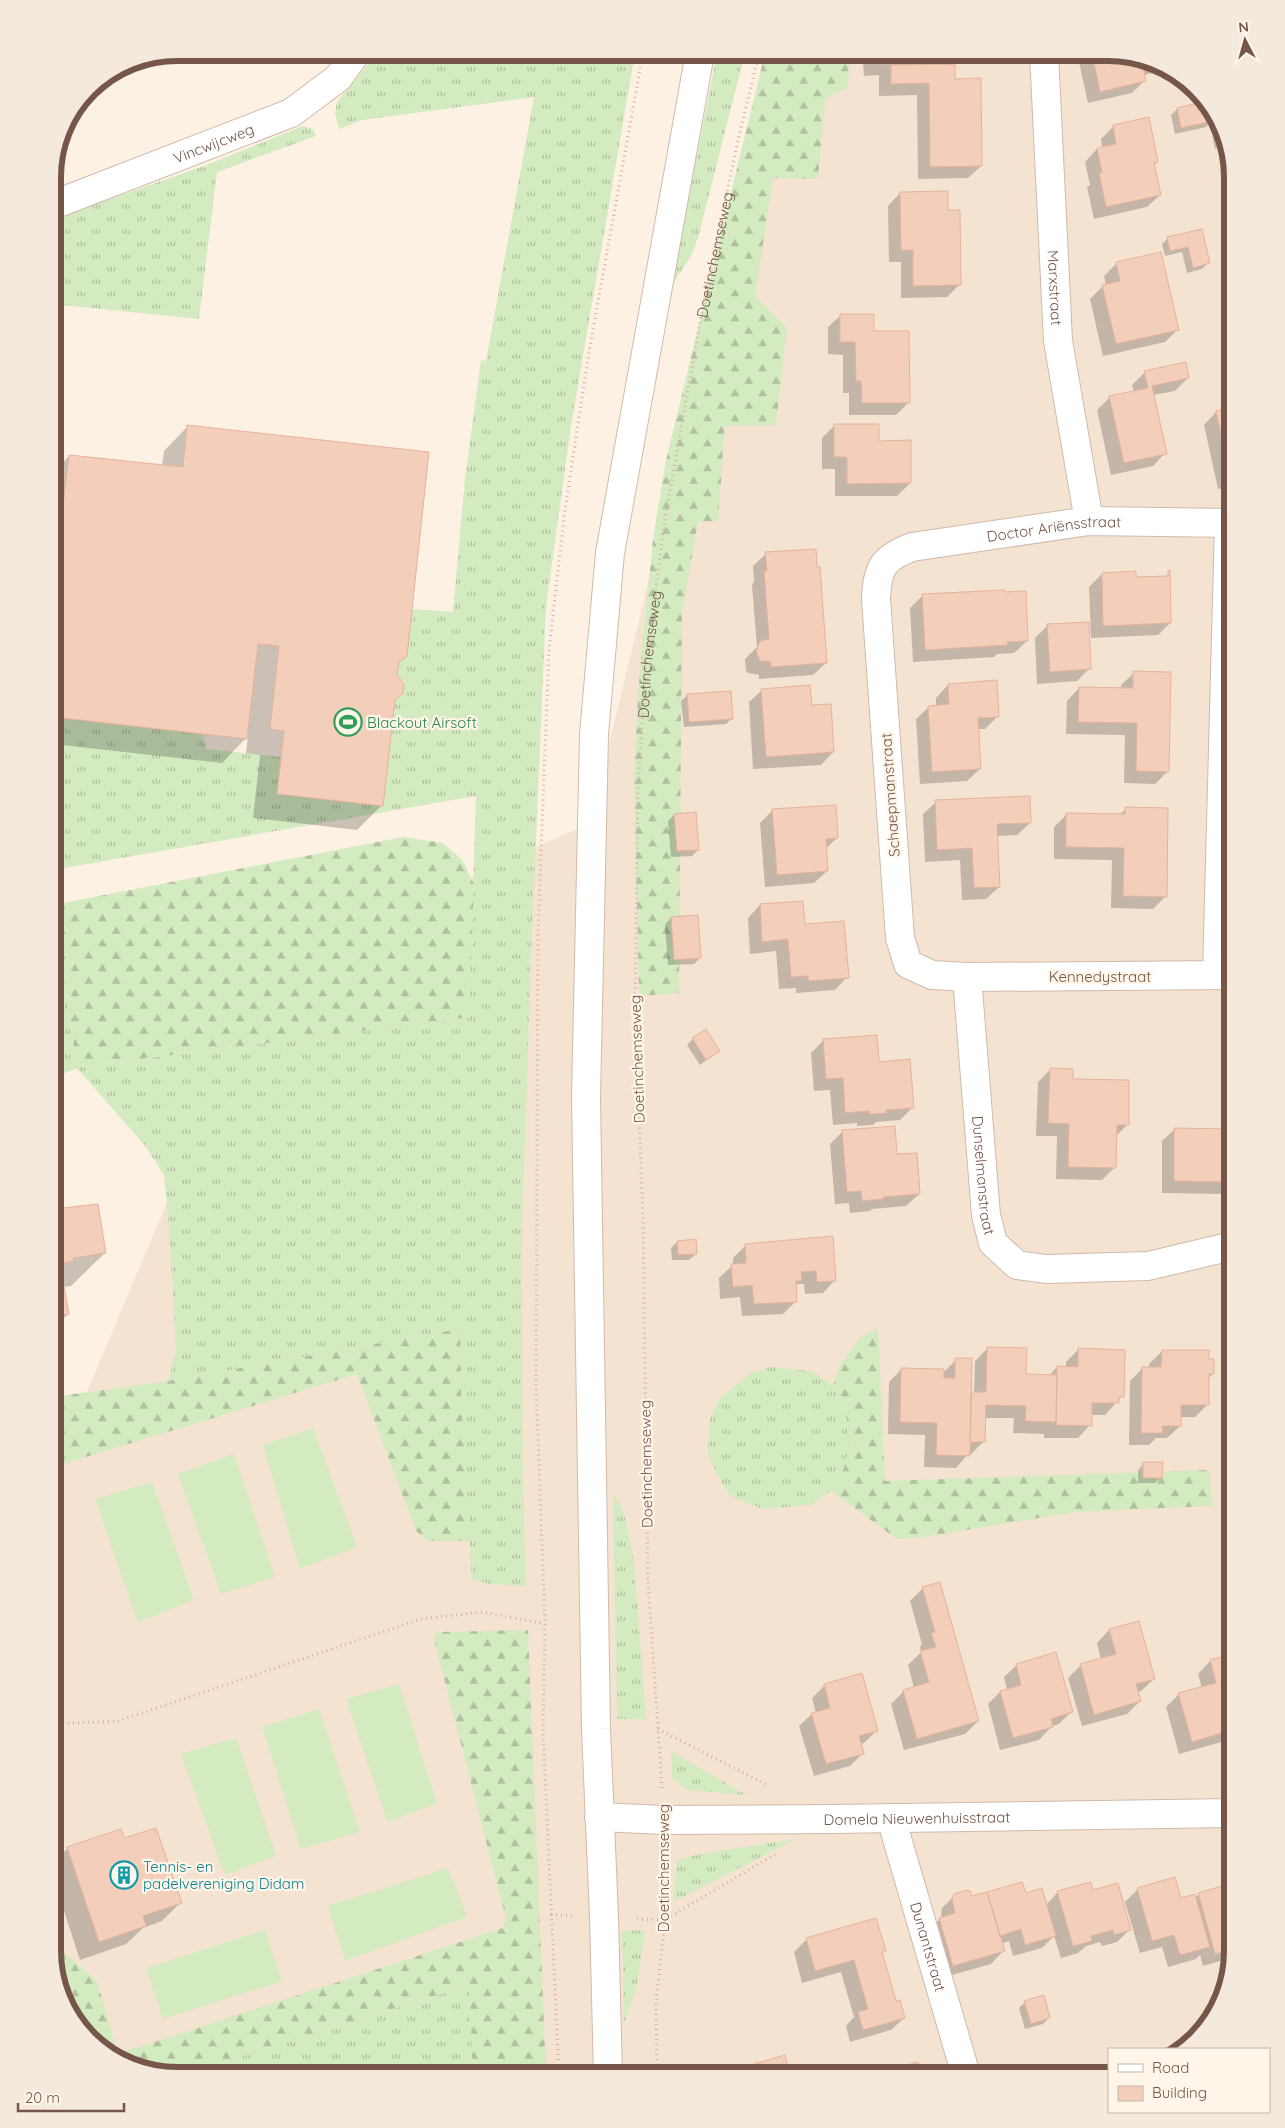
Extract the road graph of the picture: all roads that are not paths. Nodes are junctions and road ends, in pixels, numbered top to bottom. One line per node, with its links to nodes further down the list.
1 (350, 61): 4 (street, Vincwijcweg)
2 (699, 61): 12 (street)
3 (1044, 61): 5 (street, Marxstraat)
4 (61, 202)
5 (1089, 522): 6 (street, Doctor Ariënsstraat); 7 (street, Doctor Ariënsstraat)
6 (1224, 523)
7 (882, 565): 9 (street, Schaepmanstraat)
8 (1224, 975): 9 (street, Kennedystraat)
9 (967, 977): 10 (street, Dunselmanstraat)
10 (1224, 1248)
11 (1224, 1813): 13 (street, Domela Nieuwenhuisstraat)
12 (600, 1817): 13 (street, Domela Nieuwenhuisstraat); 14 (street)
13 (891, 1818): 15 (street, Dunantstraat)
14 (608, 2067)
15 (963, 2067)

